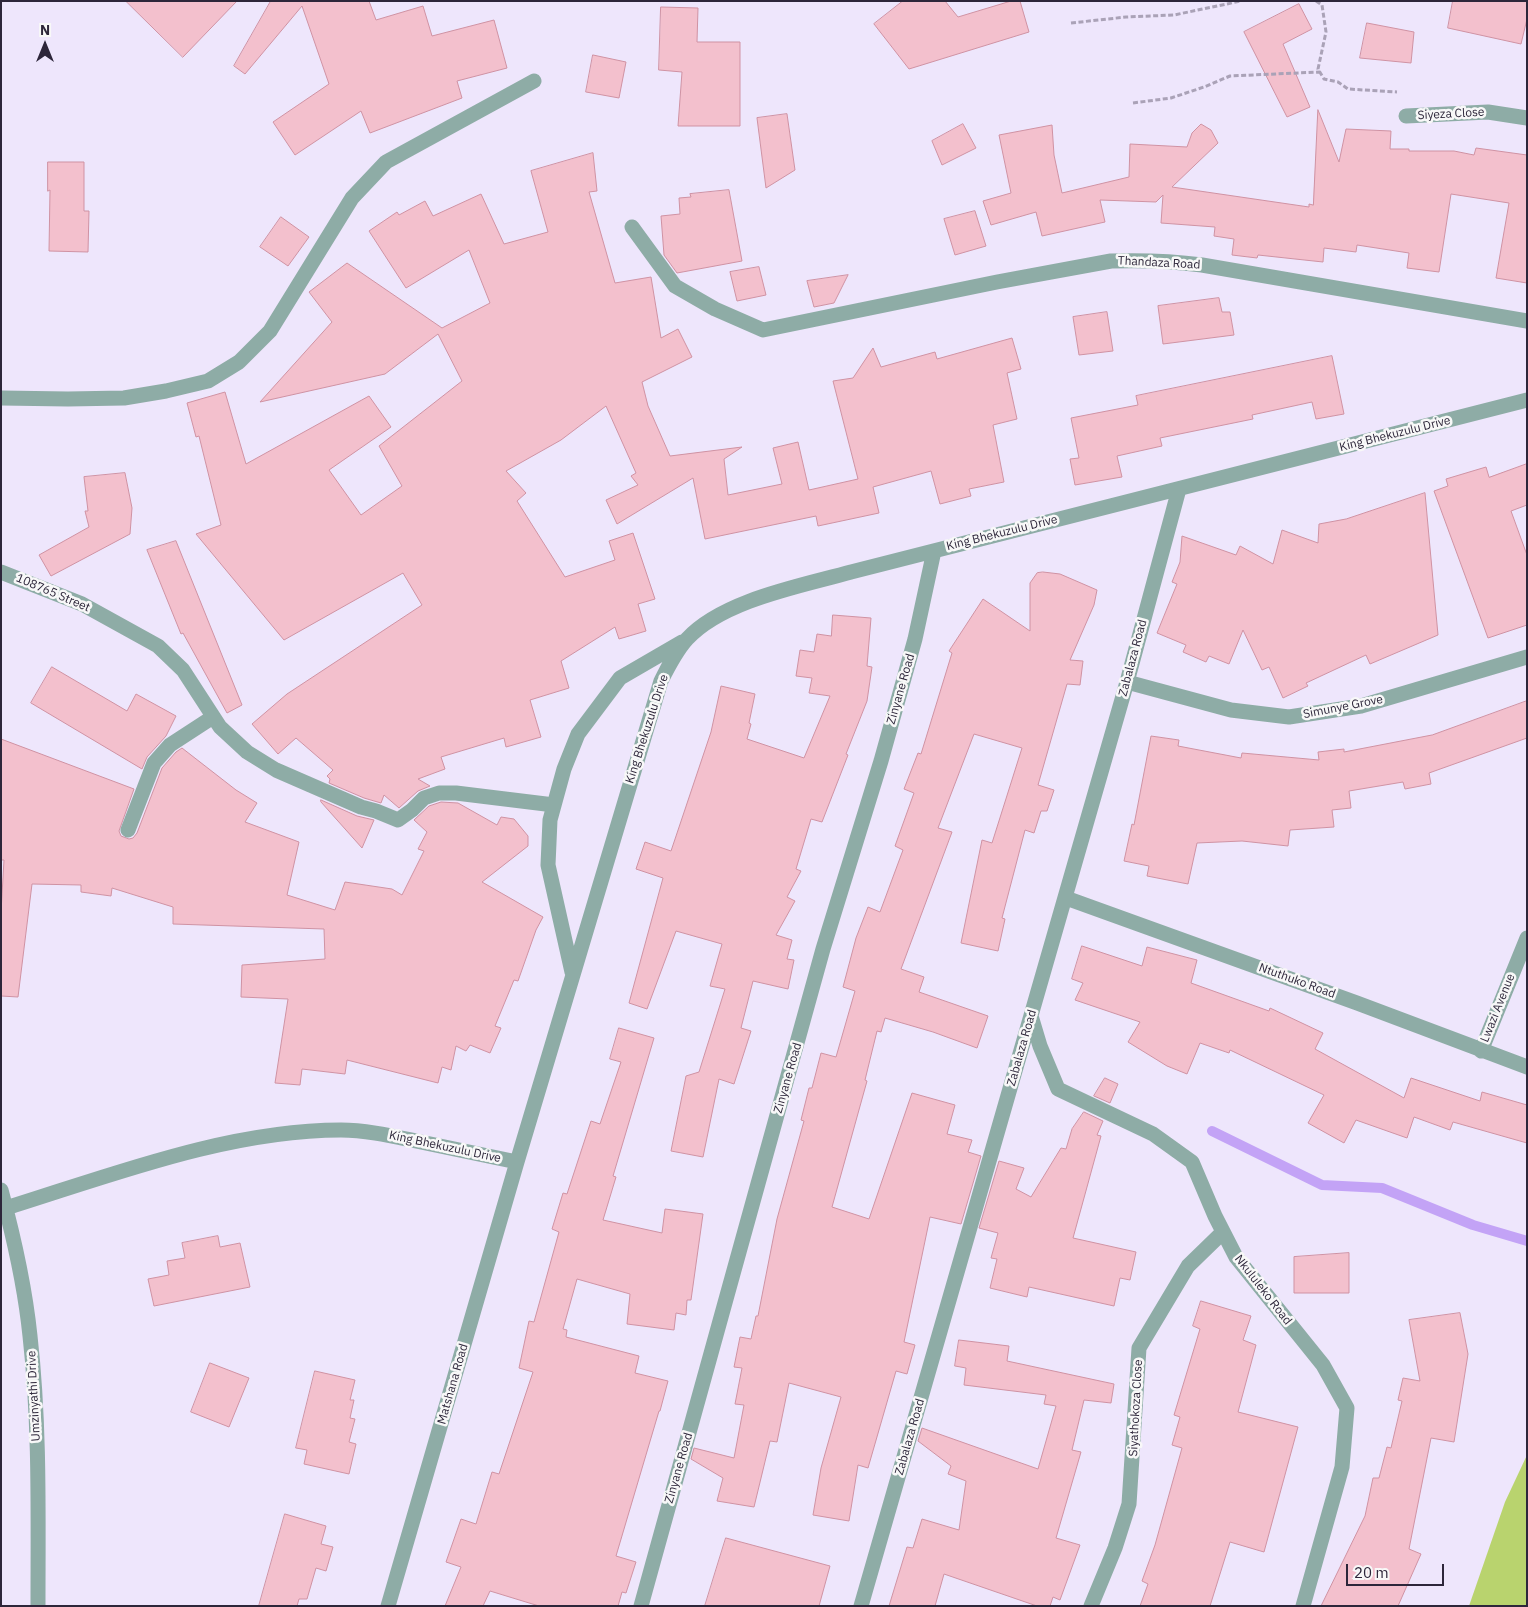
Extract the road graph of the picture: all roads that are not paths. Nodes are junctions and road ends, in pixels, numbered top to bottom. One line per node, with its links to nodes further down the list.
1 (534, 81): 6 (street)
2 (1406, 116): 3 (street, Siyeza Close)
3 (1527, 118)
4 (632, 227): 5 (street, Thandaza Road)
5 (1527, 321)
6 (1, 398)
7 (1527, 400): 8 (street, King Bhekuzulu Drive)
8 (1179, 489): 9 (street, King Bhekuzulu Drive); 13 (street, Zabalaza Road)
9 (934, 551): 11 (street, King Bhekuzulu Drive); 29 (street, Zinyane Road)
10 (1, 572): 14 (street, 108765 Street)
11 (686, 639): 15 (street); 19 (street, King Bhekuzulu Drive)
12 (1527, 657): 13 (street, Simunye Grove)
13 (1127, 682): 17 (street, Zabalaza Road)
14 (213, 717): 15 (street, 108765 Street); 16 (street)
15 (554, 805): 19 (street)
16 (128, 830)
17 (1066, 898): 20 (street, Zabalaza Road); 21 (street, Ntuthuko Road)
18 (1527, 938): 21 (street, Lwazi Avenue)
19 (573, 974): 23 (street, King Bhekuzulu Drive)
20 (1031, 1016): 26 (street, Nkululeko Road); 30 (street, Zabalaza Road)
21 (1481, 1051): 22 (street, Ntuthuko Road)
22 (1527, 1067)
23 (517, 1162): 25 (street, King Bhekuzulu Drive); 28 (street, Matshana Road)
24 (1, 1190): 25 (street, Umzinyathi Drive)
25 (6, 1208): 27 (street, Umzinyathi Drive)
26 (1224, 1232): 31 (street, Siyathokoza Close); 32 (street, Nkululeko Road)
27 (38, 1606)
28 (388, 1606)
29 (641, 1606)
30 (861, 1606)
31 (1091, 1606)
32 (1303, 1606)

